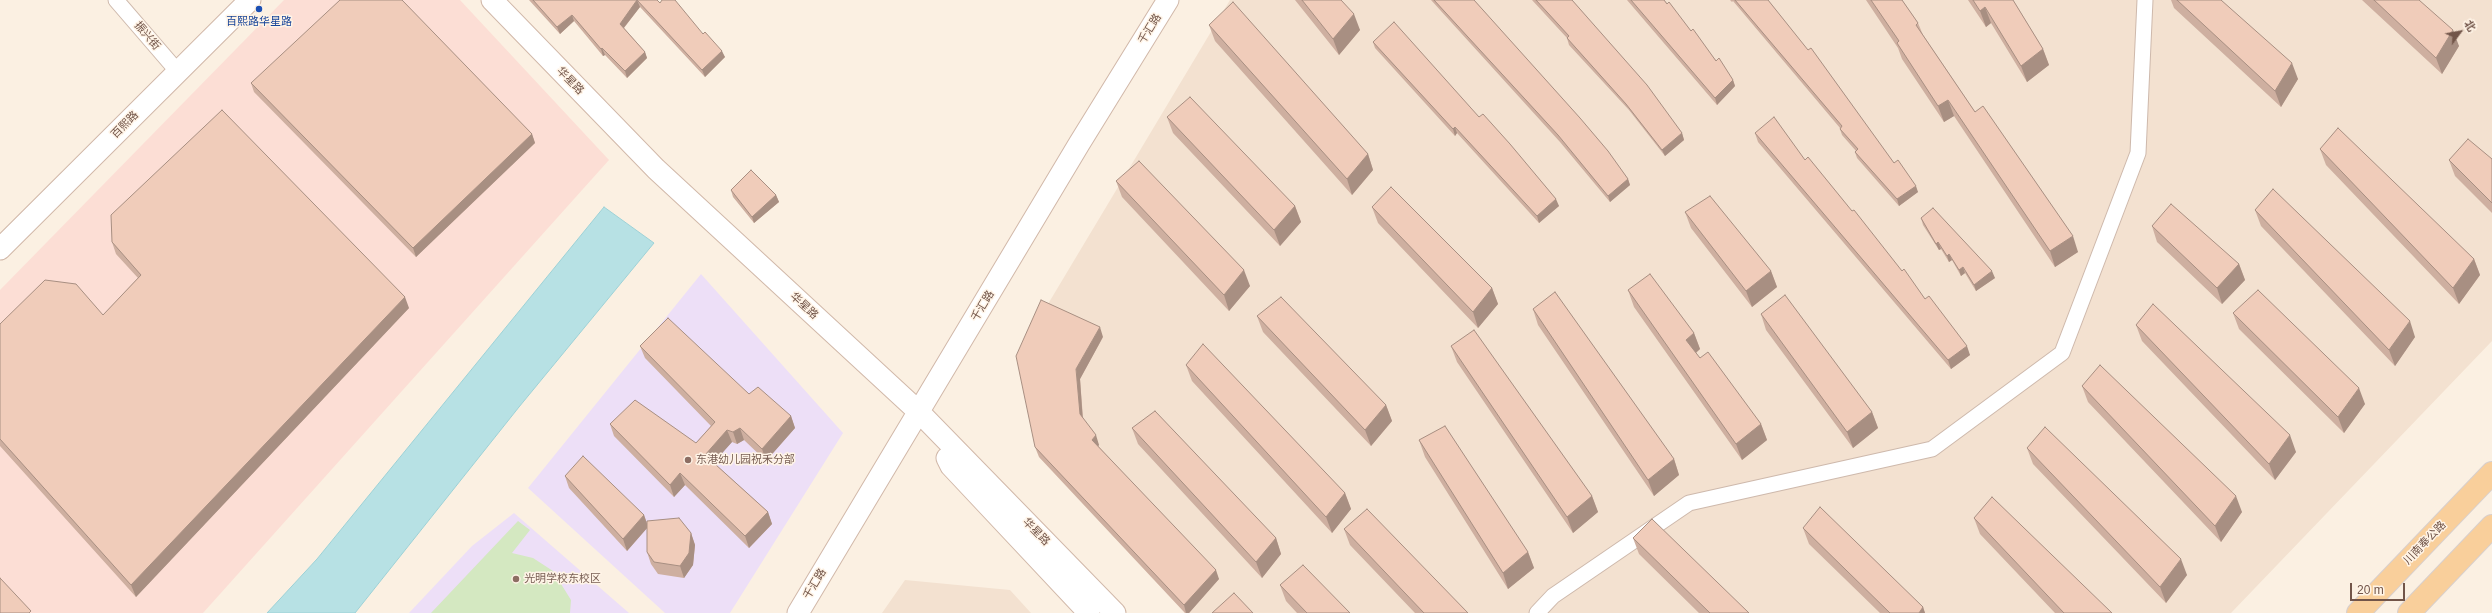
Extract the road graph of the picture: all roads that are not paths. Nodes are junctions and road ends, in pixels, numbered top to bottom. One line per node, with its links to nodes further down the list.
1 (116, 0): 6 (street, 振兴街)
2 (250, 0): 6 (street, 百熙路)
3 (492, 0): 8 (street, 华星路)
4 (1168, 0): 8 (street, 千汇路)
5 (2145, 0): 14 (street)
6 (178, 72): 7 (street, 百熙路)
7 (0, 249)
8 (920, 413): 11 (street, 千汇路); 12 (street); 13 (street, 华星路)
9 (2492, 473): 15 (main road, 川南奉公路)
10 (2492, 526): 16 (main road)
11 (798, 613)
12 (1089, 613)
13 (1115, 613)
14 (1537, 613)
15 (2358, 613)
16 (2409, 613)

